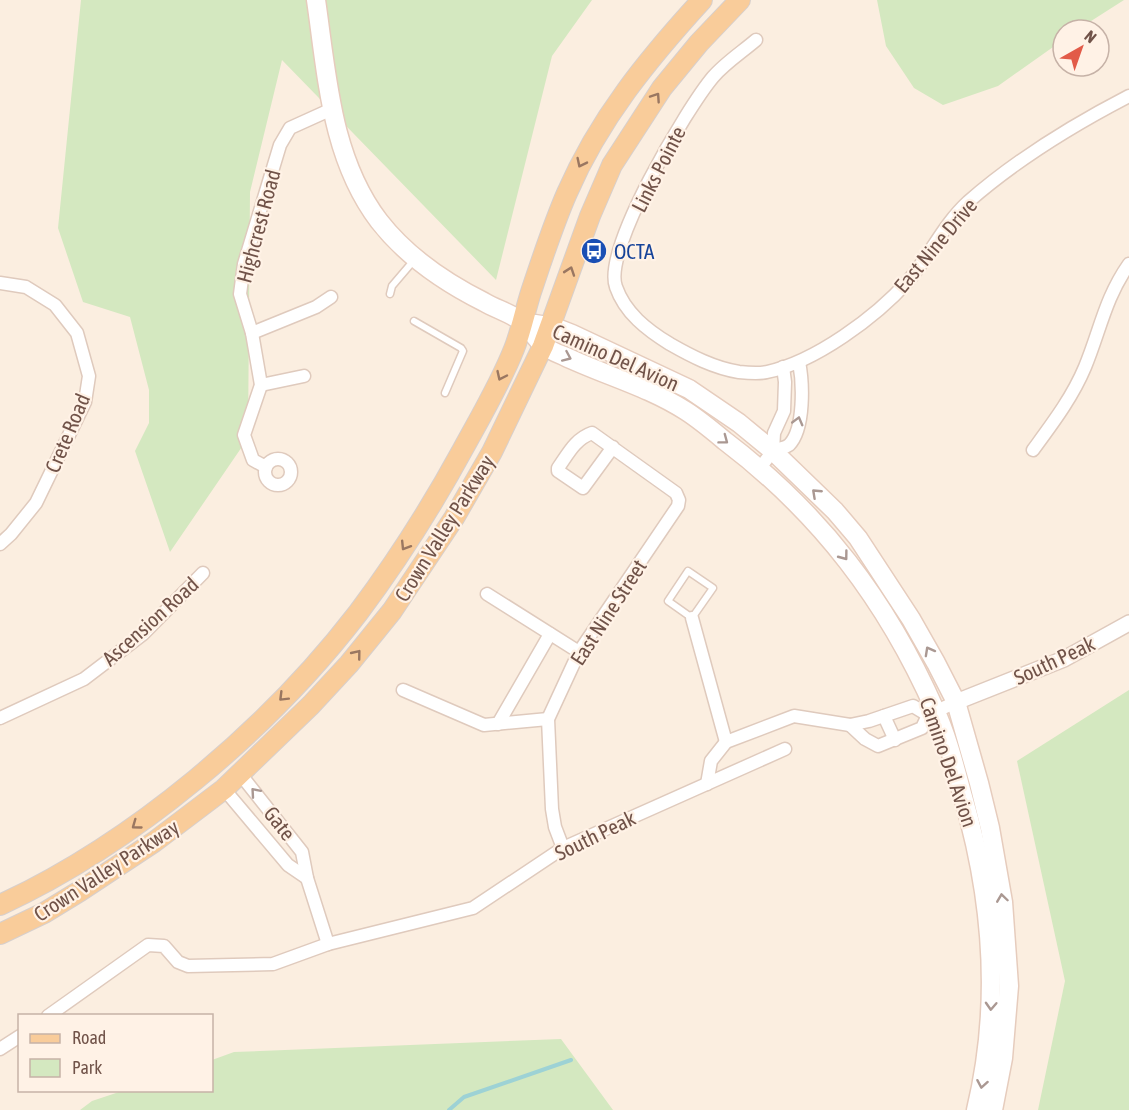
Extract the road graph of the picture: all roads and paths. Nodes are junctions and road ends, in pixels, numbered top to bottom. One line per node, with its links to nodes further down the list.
1 (316, 0): 6 (main road)
2 (702, 0): 13 (main road, Crown Valley Parkway, one-way to 13)
3 (740, 0): 14 (main road, Crown Valley Parkway, one-way to 3)
4 (756, 40): 18 (street, Links Pointe)
5 (1129, 96): 17 (street, East Nine Drive)
6 (332, 109): 7 (main road); 15 (street, Highcrest Road)
7 (415, 258): 10 (lane); 13 (main road)
8 (1129, 264): 25 (street)
9 (0, 283): 29 (street, Crete Road)
10 (390, 294)
11 (331, 297): 15 (street)
12 (414, 321): 21 (lane)
13 (522, 322): 14 (main road, Camino Del Avion); 16 (main road, Camino Del Avion); 54 (main road, Crown Valley Parkway, one-way to 54)
14 (551, 326): 16 (main road, Crown Valley Parkway); 26 (main road, Camino Del Avion)
15 (252, 333): 20 (street, Highcrest Road)
16 (543, 346): 28 (main road, Camino Del Avion, one-way to 28); 47 (main road, Crown Valley Parkway, one-way to 16)
17 (799, 362): 18 (street, Links Pointe); 23 (street)
18 (783, 367): 22 (street)
19 (304, 376): 20 (street)
20 (261, 385): 27 (street, Highcrest Road)
21 (445, 393)
22 (784, 396): 23 (street); 26 (street)
23 (803, 396): 26 (street, one-way to 23)
24 (613, 447): 24 (street, East Nine Street); 35 (street, East Nine Street)
25 (1033, 450)
26 (773, 451): 28 (street); 37 (main road, Camino Del Avion, one-way to 26)
27 (266, 467)
28 (760, 468): 38 (main road, Camino Del Avion, one-way to 38)
29 (0, 544)
30 (203, 573): 40 (street, Ascension Road)
31 (487, 594): 34 (street)
32 (692, 618): 32 (lane); 45 (street)
33 (1129, 623): 37 (street, South Peak)
34 (550, 634): 35 (street); 42 (street)
35 (579, 652): 41 (street, East Nine Street)
36 (403, 690): 42 (street)
37 (956, 702): 38 (street, South Peak); 57 (main road, Camino Del Avion, one-way to 37)
38 (932, 714): 39 (street); 44 (street, South Peak); 57 (main road, Camino Del Avion)
39 (884, 716): 43 (street); 44 (street)
40 (0, 718)
41 (548, 718): 42 (street); 52 (street, East Nine Street)
42 (498, 724)
43 (850, 725): 44 (street); 45 (street)
44 (895, 740)
45 (726, 742): 48 (street)
46 (786, 749): 48 (street, South Peak)
47 (241, 775): 49 (main road, Crown Valley Parkway); 50 (street, Gate, one-way to 47)
48 (707, 784): 52 (street, South Peak)
49 (225, 789): 51 (street, Gate); 55 (main road, Crown Valley Parkway)
50 (288, 833): 51 (street); 53 (street, Gate)
51 (272, 847): 53 (street, Gate)
52 (563, 848): 56 (street, South Peak)
53 (307, 878): 56 (street, Gate)
54 (0, 905)
55 (0, 934)
56 (328, 944): 58 (street, South Peak)
57 (1000, 955): 61 (main road, Camino Del Avion)
58 (51, 1014)
59 (18, 1037): 60 (street)
60 (0, 1050)
61 (994, 1058): 62 (main road, Camino Del Avion, one-way to 62); 63 (main road, Camino Del Avion)
62 (976, 1110)
63 (993, 1110)

